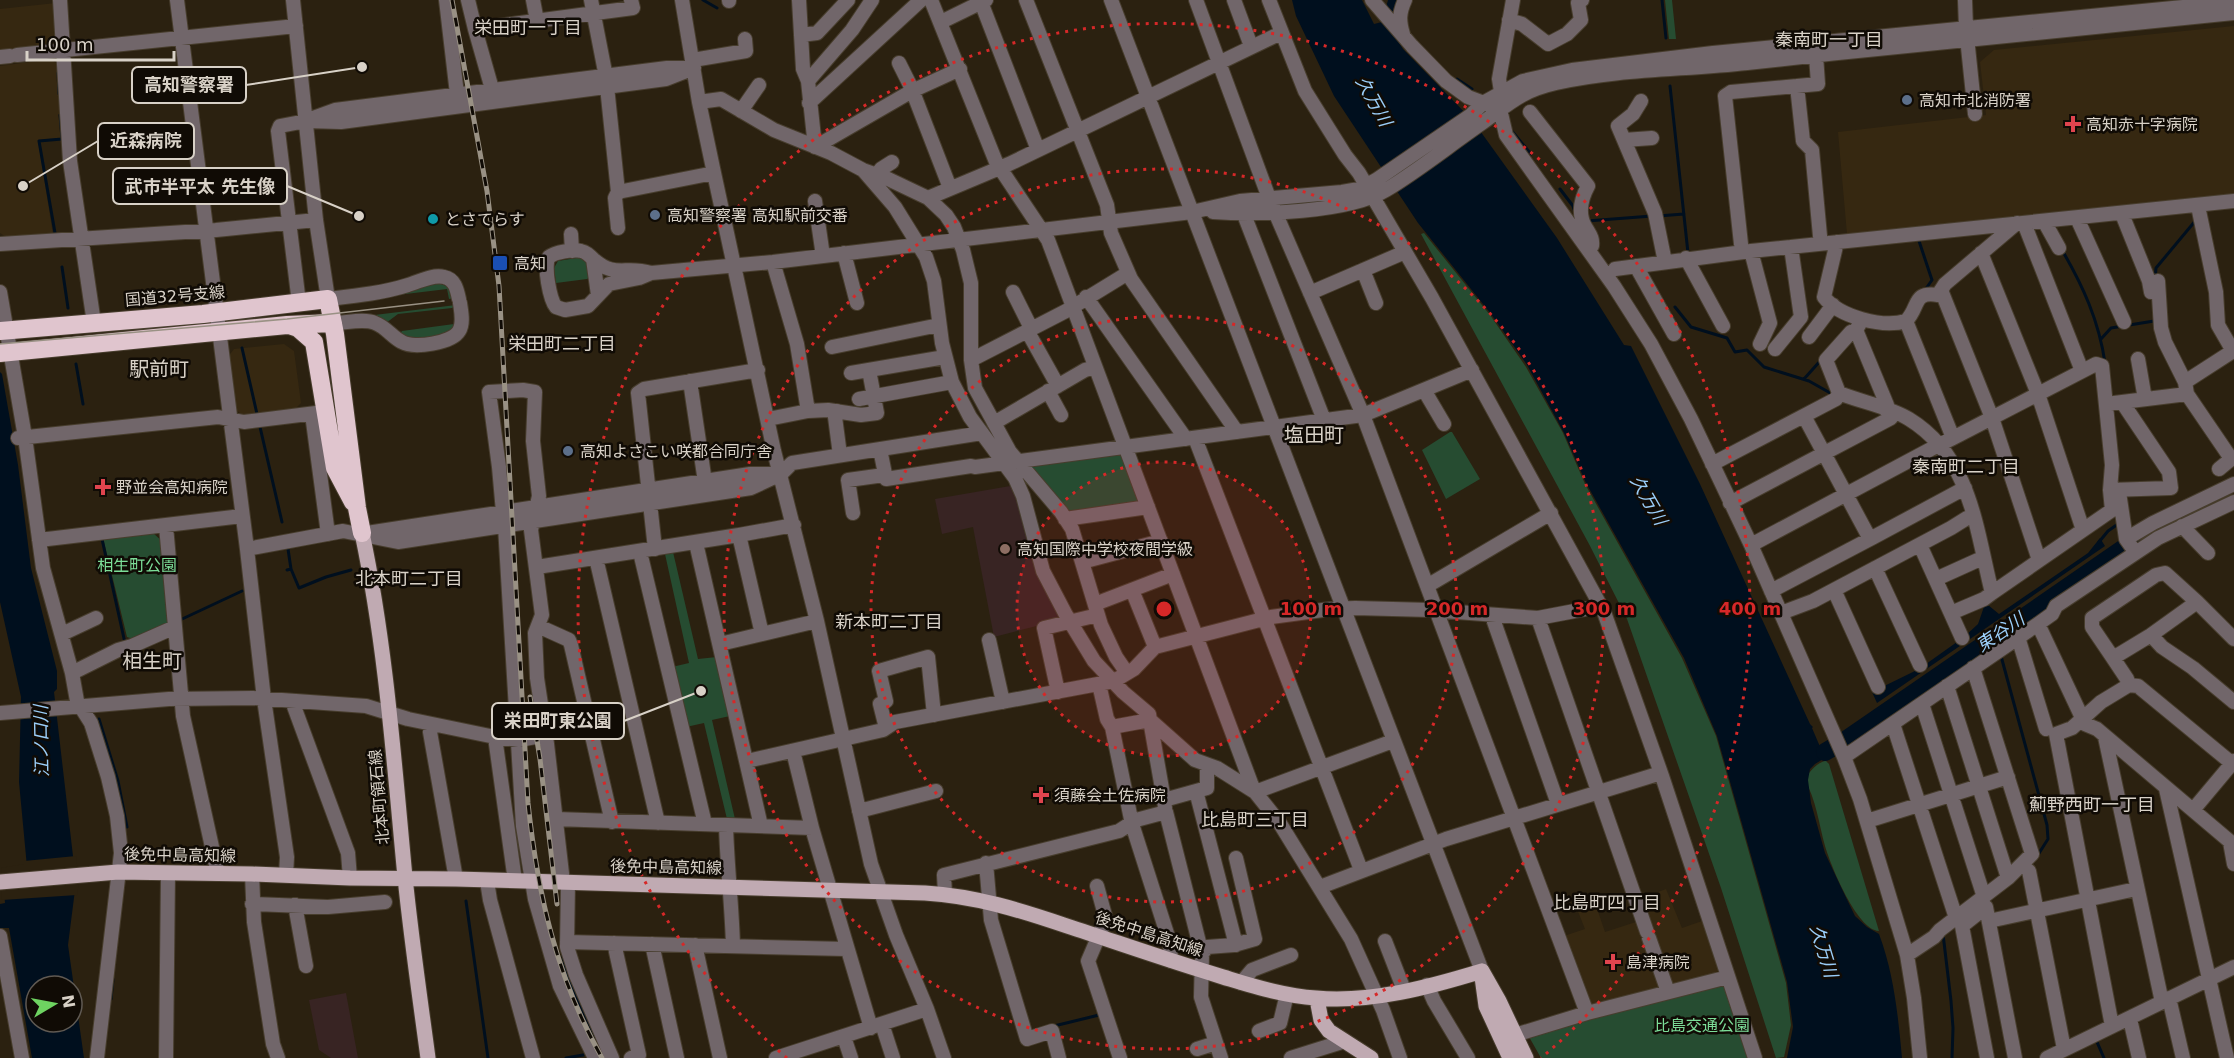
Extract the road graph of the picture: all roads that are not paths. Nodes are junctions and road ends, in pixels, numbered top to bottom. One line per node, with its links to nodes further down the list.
1 (60, 0): 41 (street)
2 (177, 0): 38 (street)
3 (293, 0): 32 (street)
4 (446, 0): 55 (street)
5 (468, 0): 33 (street)
6 (533, 0): 30 (street)
7 (631, 0): 27 (street)
8 (682, 0): 46 (street)
9 (799, 0): 37 (street)
10 (848, 0): 37 (street)
11 (872, 0): 48 (street)
12 (921, 0): 59 (street)
13 (931, 0): 31 (street)
14 (1026, 0): 67 (street)
15 (1111, 0): 56 (street)
16 (1196, 0): 44 (street)
17 (1234, 0): 40 (street)
18 (1269, 0): 35 (street)
19 (1405, 0): 34 (street)
20 (1513, 0): 29 (street)
21 (1582, 0): 29 (street)
22 (1965, 0): 36 (street)
23 (983, 1): 26 (street); 71 (street)
24 (2234, 2): 36 (street)
25 (1377, 4): 34 (street)
26 (963, 5): 31 (street)
27 (592, 6): 30 (street); 49 (street)
28 (2234, 13): 36 (street)
29 (1509, 20): 54 (street)
30 (537, 21): 33 (street)
31 (941, 21): 47 (street)
32 (296, 26): 38 (street); 66 (street)
33 (475, 29): 52 (street)
34 (1400, 30): 60 (street)
35 (1281, 33): 40 (street); 78 (street)
36 (1966, 33): 42 (street); 54 (street); 64 (street)
37 (801, 35): 48 (street)
38 (182, 39): 41 (street); 98 (street)
39 (745, 39): 46 (street)
40 (1251, 46): 44 (street)
41 (63, 51): 43 (street); 101 (street)
42 (1816, 55): 51 (street); 61 (street)
43 (9, 56)
44 (1219, 61): 56 (street); 81 (street)
45 (899, 63): 53 (street)
46 (693, 64): 49 (street); 58 (street)
47 (960, 69): 53 (street); 73 (street)
48 (808, 81): 59 (street)
49 (606, 82): 52 (street); 66 (street); 79 (street)
50 (759, 85): 62 (street)
51 (1797, 86): 100 (street); 108 (street)
52 (492, 89): 55 (street)
53 (912, 91): 70 (street); 77 (street)
54 (1500, 92): 60 (street); 61 (street)
55 (457, 93): 66 (street)
56 (1149, 97): 67 (street); 85 (street)
57 (1641, 101): 69 (street)
58 (699, 102): 62 (street); 75 (street)
59 (809, 103): 70 (street)
60 (1483, 103): 61 (street); 65 (street)
61 (1502, 108): 65 (street); 106 (street)
62 (741, 111): 70 (street)
63 (1530, 112): 106 (street)
64 (1975, 114)
65 (1474, 120): 78 (street)
66 (306, 121): 91 (street); 95 (street)
67 (1077, 130): 71 (street); 92 (street)
68 (1652, 138): 69 (street)
69 (1624, 140): 118 (street)
70 (815, 147): 74 (street)
71 (1038, 150): 73 (street)
72 (892, 162): 76 (street)
73 (999, 168): 77 (street); 97 (street)
74 (863, 170): 76 (street); 105 (street)
75 (714, 173): 79 (street); 119 (street)
76 (878, 175): 80 (street)
77 (950, 188): 80 (street)
78 (1375, 188): 81 (street); 87 (street); 111 (street)
79 (618, 192): 96 (street)
80 (928, 198): 102 (street)
81 (1269, 198): 85 (street); 87 (street)
82 (815, 201): 114 (street)
83 (2234, 201): 84 (street)
84 (2198, 206): 88 (street); 89 (street); 155 (street)
85 (1197, 211): 86 (street); 92 (street); 190 (street)
86 (1243, 212): 87 (street); 187 (street)
87 (1275, 212): 129 (street)
88 (2217, 212)
89 (2122, 214): 90 (street); 169 (street)
90 (2077, 218): 93 (street); 140 (street)
91 (316, 220): 95 (street); 132 (street)
92 (1110, 221): 97 (street); 124 (street)
93 (2044, 221): 94 (street); 109 (street)
94 (2020, 223): 103 (street); 113 (street); 164 (street)
95 (289, 224): 98 (street); 133 (street)
96 (618, 228)
97 (1042, 229): 102 (street); 137 (street)
98 (205, 231): 101 (street); 138 (street)
99 (571, 234): 110 (street)
100 (1820, 236)
101 (82, 239): 104 (street); 141 (street)
102 (959, 239): 105 (street); 159 (street)
103 (1837, 242): 107 (street); 136 (street)
104 (0, 244)
105 (918, 244): 112 (street); 144 (street)
106 (1589, 245): 121 (street); 125 (street)
107 (1791, 247): 108 (street); 154 (street)
108 (1746, 248): 115 (street); 152 (street)
109 (2059, 248)
110 (573, 251): 116 (street); 130 (street)
111 (1405, 252): 122 (street); 163 (street)
112 (844, 253): 114 (street); 134 (street)
113 (1981, 253): 126 (street); 171 (street)
114 (822, 256): 117 (street)
115 (1686, 258): 118 (street); 146 (street)
116 (593, 259): 123 (street); 130 (street)
117 (773, 262): 119 (street); 177 (street)
118 (1665, 262): 120 (street)
119 (735, 266): 123 (street); 161 (street)
120 (1636, 266): 121 (street); 150 (street)
121 (1615, 269): 125 (street)
122 (1363, 270): 129 (street); 135 (street)
123 (651, 273): 130 (street)
124 (1128, 273): 131 (street); 191 (street)
125 (1614, 286): 202 (street)
126 (1941, 290): 139 (street); 185 (street)
127 (0, 291): 148 (street)
128 (1013, 292): 147 (street)
129 (1310, 293): 182 (street)
130 (598, 295)
131 (1086, 297): 137 (street); 194 (street)
132 (328, 299): 133 (highway, 国道32号支線); 142 (highway); 142 (street)
133 (299, 303): 138 (highway, 国道32号支線)
134 (857, 303)
135 (1376, 303)
136 (1833, 305): 145 (street); 151 (street)
137 (1073, 306): 147 (street); 160 (street)
138 (215, 312): 141 (highway, 国道32号支線); 149 (street)
139 (1906, 321): 145 (street); 193 (street)
140 (2124, 321)
141 (94, 323): 148 (highway, 国道32号支線)
142 (333, 323): 143 (highway); 216 (highway)
143 (287, 325): 149 (highway); 179 (highway)
144 (939, 325): 153 (street); 157 (street)
145 (1859, 325): 173 (street); 180 (street)
146 (1723, 326)
147 (1030, 330): 159 (street); 168 (street)
148 (4, 331): 156 (street)
149 (218, 332): 156 (highway); 186 (street)
150 (1674, 333)
151 (1809, 337)
152 (1760, 344)
153 (832, 347)
154 (1775, 349)
155 (2234, 351): 169 (street)
156 (5, 352): 195 (street)
157 (945, 357): 162 (street); 167 (street)
158 (2138, 359): 175 (street)
159 (971, 360): 188 (street)
160 (1095, 367): 168 (street); 196 (street)
161 (758, 370): 166 (street); 184 (street)
162 (869, 370): 165 (street); 172 (street)
163 (1472, 370): 170 (street); 218 (street)
164 (2082, 371): 171 (street); 176 (street)
165 (851, 373)
166 (690, 381): 206 (street); 211 (street)
167 (952, 382): 172 (street); 192 (street)
168 (1053, 388): 181 (street); 188 (street)
169 (2186, 388): 175 (street); 203 (street)
170 (1424, 390): 182 (street); 189 (street)
171 (2038, 394): 185 (street); 227 (street)
172 (874, 396): 174 (street); 178 (street)
173 (1838, 396): 180 (street); 183 (street)
174 (858, 399)
175 (2145, 399): 176 (street)
176 (2113, 403): 209 (street); 209 (street)
177 (808, 411): 178 (street); 184 (street)
178 (837, 411): 200 (street)
179 (318, 413): 186 (street); 216 (highway); 229 (street)
180 (1889, 414): 197 (street); 199 (street)
181 (1061, 415)
182 (1363, 415): 187 (street); 251 (street)
183 (1804, 416): 199 (street); 202 (street)
184 (768, 418): 204 (street)
185 (1992, 418): 193 (street); 245 (street)
186 (230, 419): 195 (street); 219 (street)
187 (1324, 420): 190 (street)
188 (994, 423): 201 (street)
189 (1444, 424)
190 (1275, 427): 191 (street); 258 (street)
191 (1237, 432): 194 (street)
192 (982, 433): 198 (street); 201 (street)
193 (1953, 438): 197 (street)
194 (1191, 439): 196 (street); 265 (street)
195 (23, 441): 233 (street)
196 (1125, 447): 201 (street); 215 (street)
197 (1935, 447): 208 (street); 210 (street)
198 (880, 449): 200 (street); 205 (street)
199 (1825, 454): 210 (street); 212 (street)
200 (840, 455): 204 (street)
201 (1011, 462): 205 (street); 222 (street); 268 (street)
202 (1712, 464): 212 (street)
203 (2219, 469)
204 (781, 474): 206 (street); 211 (street); 224 (street)
205 (884, 475): 217 (street)
206 (705, 482): 211 (street)
207 (2234, 484): 232 (street)
208 (1962, 490): 231 (street); 255 (street)
209 (2115, 490): 227 (street); 232 (street)
210 (1846, 495): 231 (street); 236 (street)
211 (648, 497): 214 (street); 223 (street); 239 (street)
212 (1731, 502): 236 (street)
213 (2234, 502): 226 (street)
214 (535, 507): 221 (street); 221 (street); 223 (street)
215 (1148, 507): 222 (street); 234 (street)
216 (357, 508): 228 (highway)
217 (853, 513)
218 (1551, 513): 251 (street); 257 (street)
219 (242, 516): 225 (street); 238 (street)
220 (1967, 518): 237 (street)
221 (504, 519): 223 (street); 228 (street); 314 (street)
222 (1065, 519): 246 (street)
223 (532, 522): 247 (street)
224 (794, 525): 230 (street); 267 (street)
225 (166, 526): 233 (street); 271 (street)
226 (2182, 526): 241 (street); 242 (street)
227 (2083, 530): 245 (street)
228 (363, 533): 229 (street); 301 (main road, 北本町領石線)
229 (328, 534): 238 (street)
230 (739, 536): 235 (street); 273 (street)
231 (1870, 539): 254 (street)
232 (2126, 539): 241 (street)
233 (39, 540): 272 (street)
234 (1161, 541): 246 (street); 249 (street)
235 (696, 543): 239 (street); 280 (street)
236 (1751, 545): 254 (street)
237 (1920, 545): 248 (street); 250 (street)
238 (247, 549): 294 (street)
239 (655, 549): 240 (street)
240 (640, 552): 243 (street); 341 (street)
241 (2136, 553): 269 (street)
242 (2208, 553)
243 (596, 558): 247 (street); 340 (street)
244 (1978, 560): 250 (street)
245 (2039, 561): 255 (street)
246 (1082, 562): 259 (street)
247 (537, 567): 270 (street)
248 (1875, 568): 253 (street); 283 (street)
249 (1173, 574): 252 (street); 274 (street)
250 (1936, 579): 262 (street)
251 (1427, 586): 260 (street)
252 (1132, 590): 259 (street); 281 (street)
253 (1834, 590): 261 (street); 291 (street)
254 (1771, 591): 261 (street)
255 (1988, 596): 262 (street)
256 (2197, 602): 275 (street); 278 (street); 282 (street)
257 (1601, 606): 266 (street); 322 (street)
258 (1343, 608): 260 (street); 265 (street); 315 (street)
259 (1097, 610): 268 (street); 286 (street)
260 (1437, 611): 263 (street); 336 (street)
261 (1781, 613): 316 (street)
262 (1951, 613): 277 (street)
263 (1492, 616): 266 (street); 331 (street)
264 (96, 618): 272 (street)
265 (1264, 618): 274 (street); 321 (street)
266 (1538, 618): 329 (street)
267 (818, 621): 273 (street); 313 (street)
268 (1070, 621): 287 (street); 292 (street)
269 (2038, 624): 276 (street); 303 (street)
270 (538, 626): 310 (street); 339 (street)
271 (175, 627): 285 (street); 293 (street)
272 (62, 634): 285 (street)
273 (762, 634): 280 (street)
274 (1196, 635): 281 (street); 328 (street)
275 (2151, 635): 282 (street); 297 (street)
276 (2018, 637): 284 (street); 309 (street)
277 (1962, 638)
278 (2234, 639)
279 (989, 640): 296 (street)
280 (720, 644): 318 (street)
281 (1155, 647): 286 (street)
282 (2113, 658): 289 (street)
283 (1920, 665)
284 (1973, 668): 290 (street); 323 (street)
285 (72, 673): 299 (street)
286 (1127, 673): 287 (street)
287 (1113, 681): 288 (street); 304 (street)
288 (1099, 684): 292 (street); 308 (street)
289 (2129, 685): 303 (street); 319 (street)
290 (1947, 686): 298 (street); 324 (street)
291 (1878, 687)
292 (1058, 692): 296 (street)
293 (182, 699): 294 (street); 299 (street); 355 (street)
294 (264, 699): 295 (street); 357 (street)
295 (292, 701): 301 (street); 358 (street)
296 (1003, 702): 302 (street)
297 (2234, 702)
298 (1922, 704): 305 (street); 330 (street)
299 (82, 706): 300 (street); 352 (street)
300 (0, 713)
301 (390, 714): 306 (street); 360 (main road, 北本町領石線)
302 (934, 715): 307 (street); 307 (street)
303 (2082, 718): 312 (street); 375 (street)
304 (1150, 720): 308 (street); 320 (street); 333 (street)
305 (1893, 724): 316 (street); 332 (street)
306 (431, 725): 311 (street); 361 (street)
307 (889, 726): 313 (street)
308 (1112, 728): 342 (street)
309 (2046, 729)
310 (546, 735): 314 (street); 337 (street)
311 (495, 737): 314 (street); 363 (street)
312 (2105, 737): 325 (street); 370 (street)
313 (843, 738): 317 (street); 335 (street)
314 (519, 740): 364 (street)
315 (1393, 741): 321 (street); 347 (street)
316 (1841, 749): 338 (street)
317 (793, 751): 318 (street); 345 (street)
318 (747, 761): 344 (street)
319 (2233, 763): 334 (street)
320 (1208, 766): 327 (street); 328 (street)
321 (1322, 766): 328 (street); 351 (street)
322 (1662, 773): 329 (street); 402 (street)
323 (2008, 777): 324 (street); 359 (street)
324 (1979, 786): 330 (street); 359 (street)
325 (2166, 789): 334 (street); 403 (street)
326 (936, 791): 335 (street)
327 (1196, 791): 333 (street); 348 (street)
328 (1255, 792): 369 (street)
329 (1599, 793): 331 (street); 407 (street)
330 (1951, 795): 332 (street); 374 (street)
331 (1558, 804): 336 (street)
332 (1919, 805): 338 (street); 381 (street)
333 (1165, 806): 342 (street); 393 (street)
334 (2193, 810): 346 (street)
335 (859, 811): 372 (street)
336 (1514, 818): 347 (street); 413 (street)
337 (556, 819): 339 (street); 366 (street)
338 (1867, 821): 395 (street)
339 (612, 822): 340 (street)
340 (658, 823): 341 (street)
341 (705, 824): 343 (street)
342 (1131, 824): 349 (street); 396 (street)
343 (726, 825): 344 (street); 368 (street)
344 (761, 826): 345 (street)
345 (812, 828): 371 (street)
346 (2232, 843): 350 (street)
347 (1432, 844): 351 (street); 401 (street)
348 (1214, 862): 390 (street); 390 (street)
349 (986, 863): 373 (street); 377 (street)
350 (2234, 864)
351 (1361, 870): 369 (street)
352 (118, 872): 354 (main road, 後免中島高知線); 365 (main road, 後免中島高知線); 426 (street)
353 (2029, 872): 380 (street)
354 (168, 873): 355 (main road, 後免中島高知線); 427 (street)
355 (218, 874): 356 (main road, 後免中島高知線)
356 (252, 874): 357 (main road, 後免中島高知線); 378 (street)
357 (286, 875): 358 (main road, 後免中島高知線)
358 (350, 878): 360 (main road, 後免中島高知線)
359 (2008, 878): 374 (street)
360 (405, 879): 361 (main road, 後免中島高知線); 429 (main road, 北本町領石線)
361 (456, 879): 362 (main road, 後免中島高知線)
362 (488, 881): 363 (main road, 後免中島高知線); 430 (street)
363 (514, 881): 364 (main road, 後免中島高知線)
364 (532, 881): 366 (main road, 後免中島高知線); 431 (street)
365 (0, 882)
366 (565, 882): 368 (main road, 後免中島高知線); 386 (street)
367 (1097, 886): 384 (street)
368 (729, 887): 371 (main road, 後免中島高知線); 391 (street)
369 (1320, 887): 409 (street)
370 (2136, 889): 375 (street); 411 (street)
371 (828, 890): 372 (main road, 後免中島高知線); 392 (street)
372 (880, 892): 373 (main road, 後免中島高知線); 412 (street)
373 (945, 894): 377 (main road, 後免中島高知線)
374 (1984, 897): 381 (street)
375 (2088, 899): 380 (street); 416 (street)
376 (385, 902): 379 (street)
377 (990, 902): 384 (main road, 後免中島高知線); 440 (street)
378 (252, 904): 379 (street); 428 (street)
379 (296, 905): 397 (street)
380 (2038, 910): 382 (street); 423 (street)
381 (1956, 918): 395 (street)
382 (1989, 921): 451 (street); 452 (street)
383 (0, 936): 398 (street)
384 (1098, 936): 396 (main road, 後免中島高知線); 441 (street)
385 (1385, 941): 406 (street)
386 (567, 942): 387 (street); 432 (street)
387 (615, 943): 388 (street); 433 (street)
388 (652, 944): 389 (street); 434 (street)
389 (695, 945): 391 (street); 435 (street)
390 (1236, 945): 393 (street)
391 (733, 946): 392 (street)
392 (846, 949): 415 (street)
393 (1202, 954): 400 (street)
394 (1291, 955): 404 (street)
395 (1906, 955): 450 (street)
396 (1170, 961): 400 (main road, 後免中島高知線)
397 (306, 966)
398 (2, 967): 424 (street); 425 (street)
399 (2234, 967): 403 (street)
400 (1201, 971): 404 (main road, 後免中島高知線); 421 (street)
401 (1482, 971): 405 (main road, 後免中島高知線); 418 (main road); 447 (main road)
402 (1728, 977): 407 (street); 449 (street)
403 (2209, 979): 411 (street); 455 (street)
404 (1241, 982): 408 (main road, 後免中島高知線)
405 (1427, 985): 406 (main road, 後免中島高知線); 446 (street)
406 (1404, 990): 409 (main road, 後免中島高知線)
407 (1668, 992): 413 (street)
408 (1287, 994): 410 (main road, 後免中島高知線); 417 (street)
409 (1376, 995): 410 (main road, 後免中島高知線); 445 (street)
410 (1317, 999): 420 (main road)
411 (2165, 1000): 414 (street); 454 (street)
412 (927, 1009): 415 (street); 439 (street)
413 (1587, 1013): 418 (street)
414 (2130, 1019): 416 (street); 453 (street)
415 (877, 1026): 419 (street); 438 (street)
416 (2112, 1026): 423 (street)
417 (1259, 1031)
418 (1515, 1035): 448 (main road)
419 (844, 1037): 436 (street); 437 (street)
420 (1345, 1041): 443 (street); 444 (main road)
421 (1215, 1043): 422 (street); 442 (street)
422 (1197, 1049)
423 (2056, 1055)
424 (16, 1058)
425 (22, 1058)
426 (97, 1058)
427 (166, 1058)
428 (278, 1058)
429 (428, 1058)
430 (533, 1058)
431 (595, 1058)
432 (612, 1058)
433 (631, 1058)
434 (677, 1058)
435 (720, 1058)
436 (776, 1058)
437 (851, 1058)
438 (893, 1058)
439 (944, 1058)
440 (1059, 1058)
441 (1120, 1058)
442 (1221, 1058)
443 (1291, 1058)
444 (1371, 1058)
445 (1400, 1058)
446 (1468, 1058)
447 (1510, 1058)
448 (1526, 1058)
449 (1755, 1058)
450 (1920, 1058)
451 (1987, 1058)
452 (2015, 1058)
453 (2139, 1058)
454 (2183, 1058)
455 (2227, 1058)

